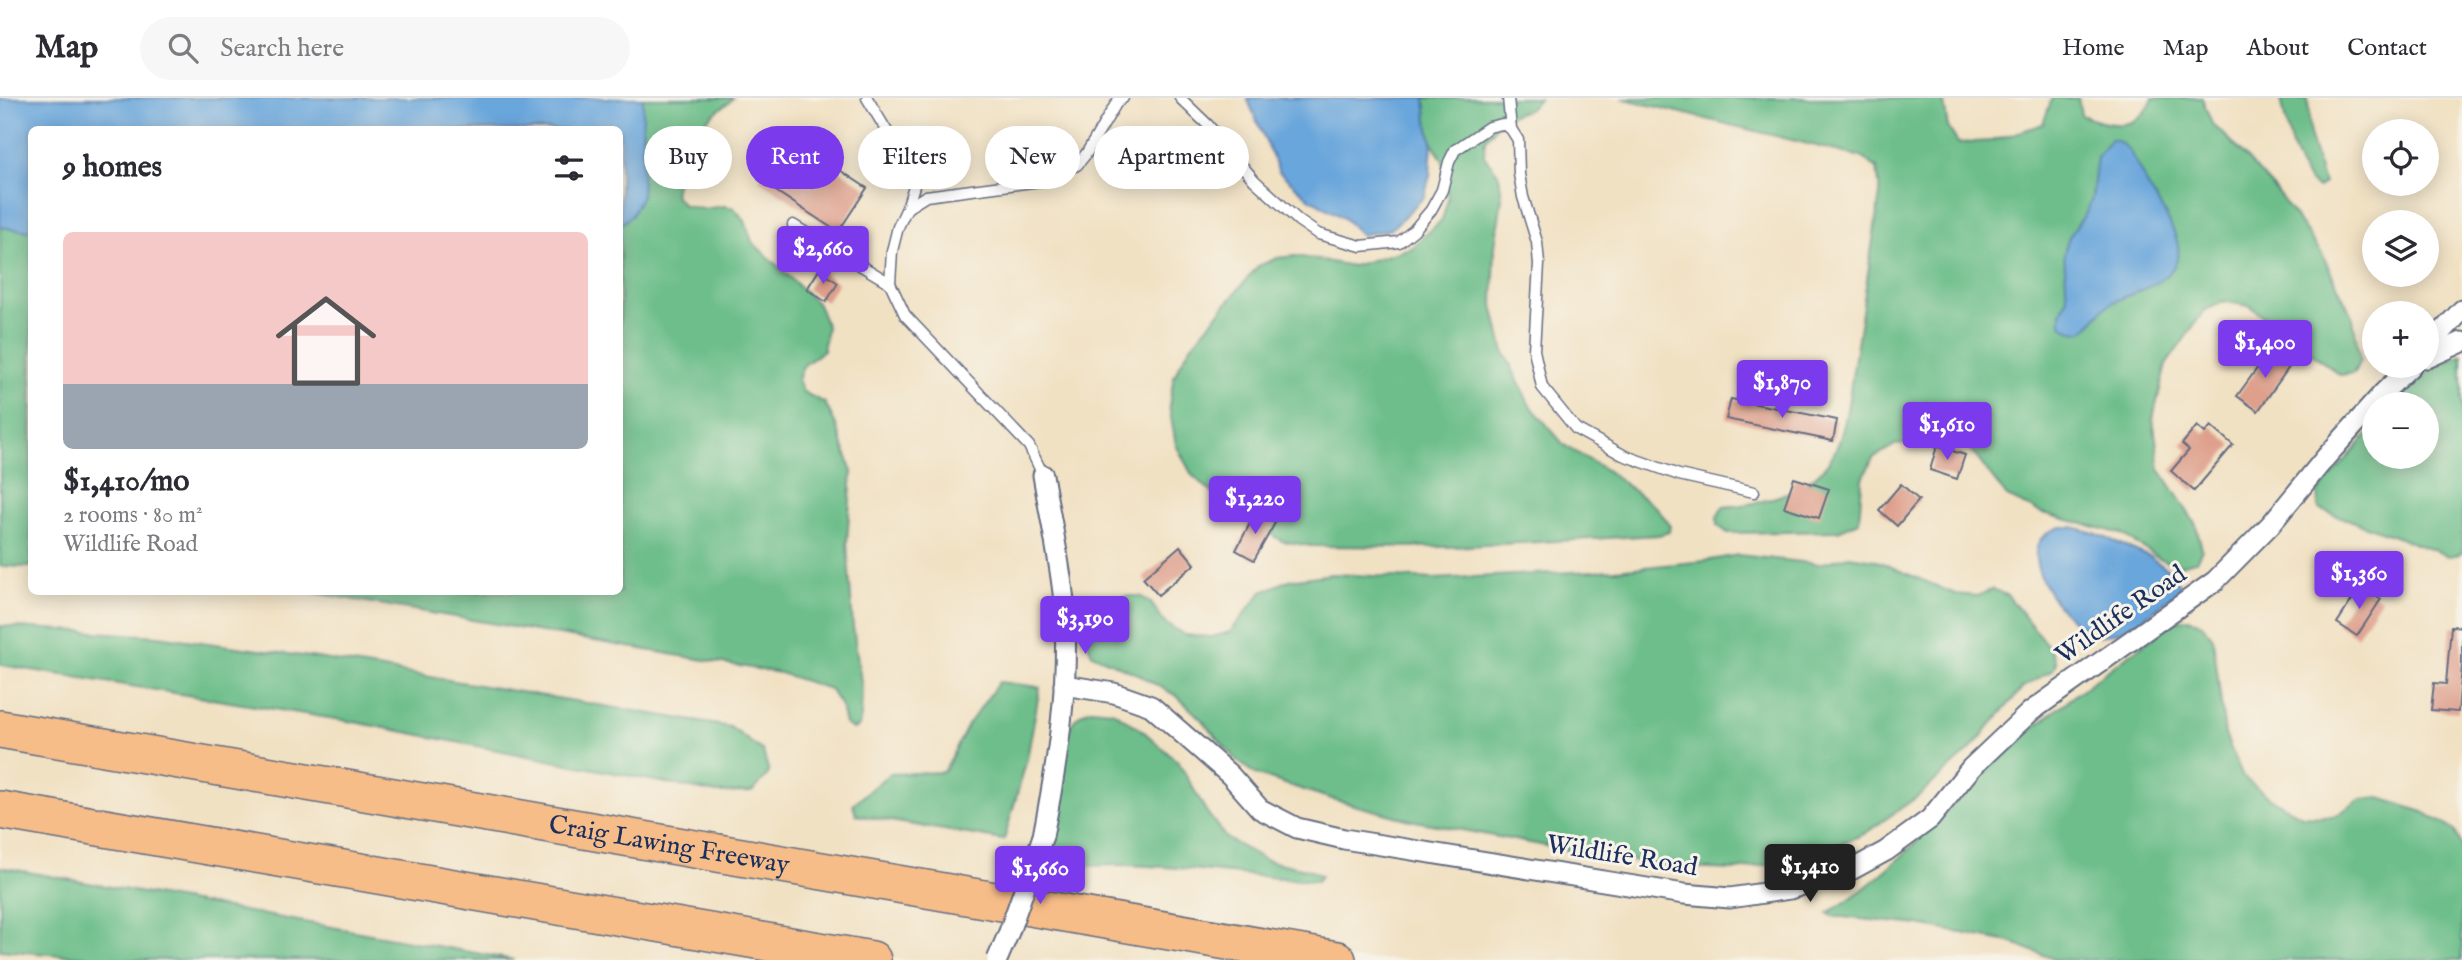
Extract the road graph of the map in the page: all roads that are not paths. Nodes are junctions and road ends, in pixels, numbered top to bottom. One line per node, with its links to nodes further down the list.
1 (867, 98): 6 (lane)
2 (1123, 98): 6 (lane)
3 (1180, 98): 5 (lane)
4 (1508, 98): 5 (lane)
5 (1511, 129): 15 (lane)
6 (907, 208): 8 (lane)
7 (793, 225): 8 (lane)
8 (890, 283): 14 (lane)
9 (2462, 310): 10 (street)
10 (2439, 335)
11 (2462, 342): 12 (street)
12 (2439, 351)
13 (2400, 378): 16 (street, Wildlife Road)
14 (1043, 475): 16 (street)
15 (1754, 492)
16 (1064, 685): 20 (street, bridge)
17 (0, 729): 21 (highway, Craig Lawing Freeway)
18 (0, 810): 19 (highway)
19 (873, 960)
20 (997, 960)
21 (1337, 960)

